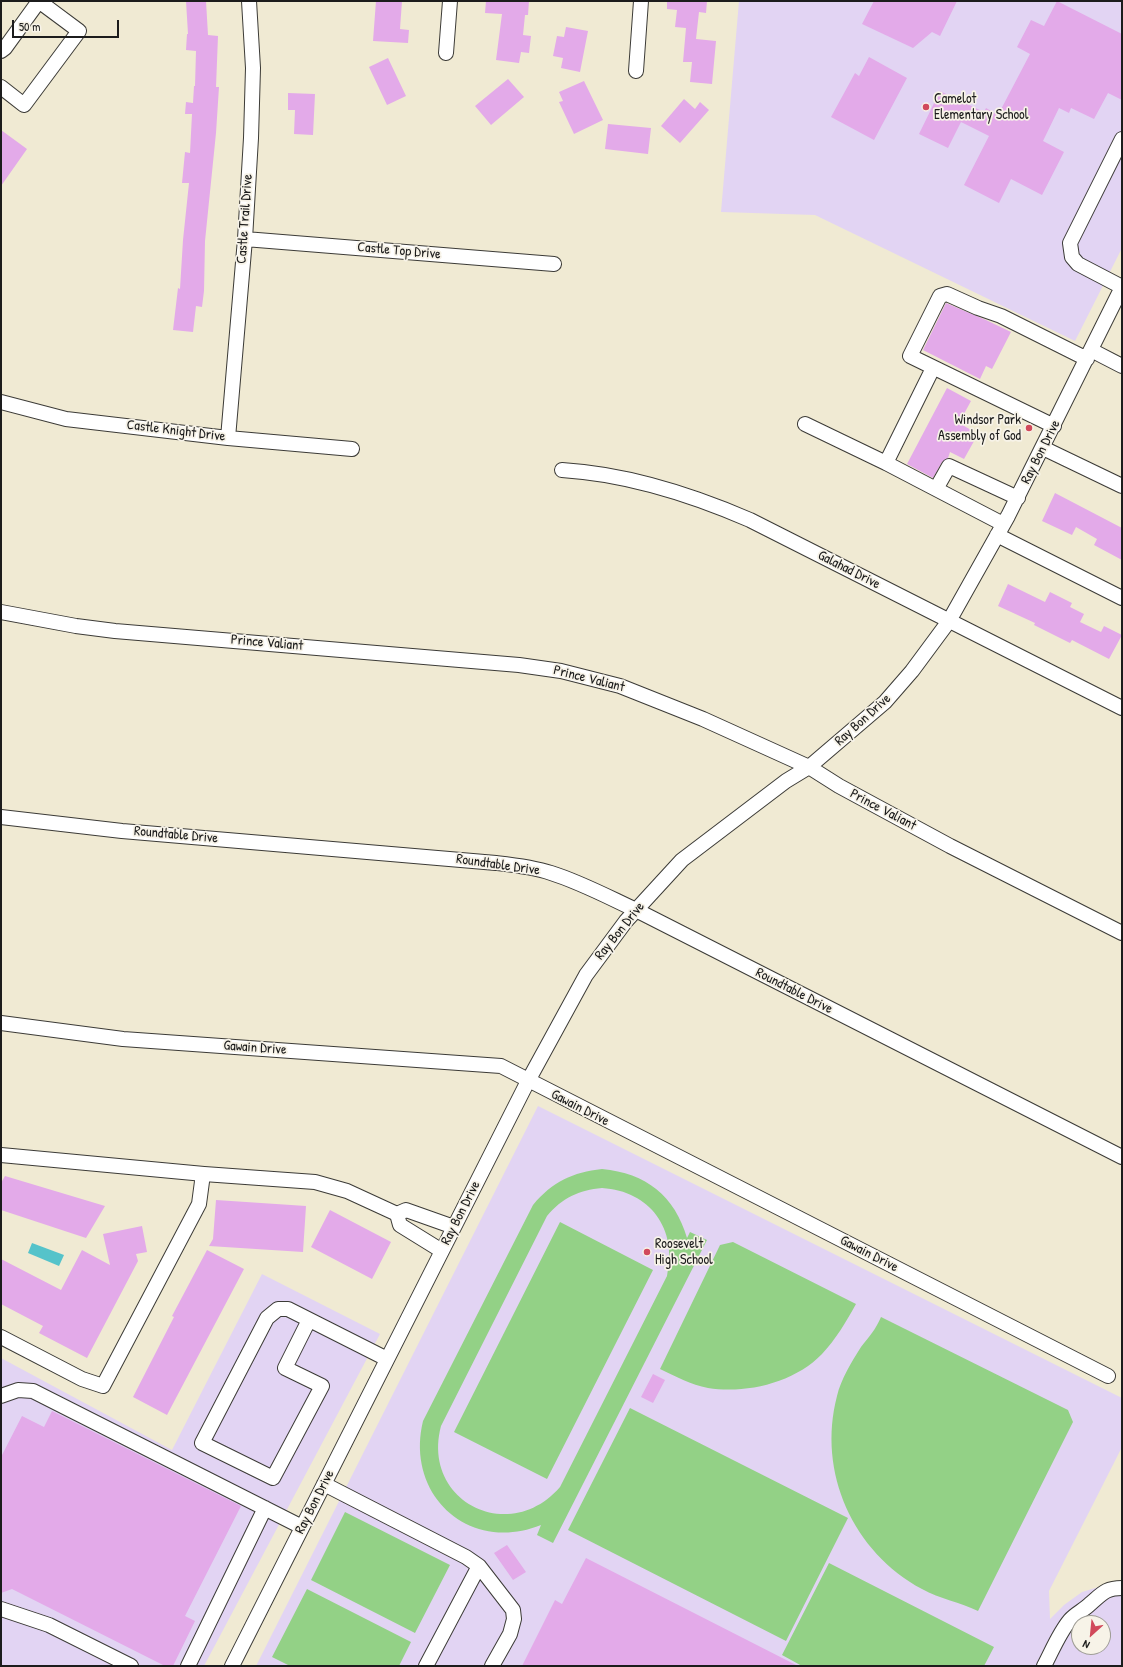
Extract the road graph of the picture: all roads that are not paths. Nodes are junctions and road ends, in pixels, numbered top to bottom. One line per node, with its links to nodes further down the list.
1 (39, 1): 5 (street); 8 (street)
2 (249, 1): 10 (street, Castle Trail Drive)
3 (450, 1): 6 (street)
4 (641, 1): 7 (street)
5 (1, 51)
6 (446, 53)
7 (636, 71)
8 (1, 88)
9 (1122, 139): 12 (street)
10 (245, 239): 11 (street, Castle Top Drive); 19 (street, Castle Trail Drive)
11 (554, 264)
12 (1122, 287): 13 (street, Ray Bon Drive)
13 (1089, 354): 14 (street); 15 (street); 18 (street, Ray Bon Drive)
14 (1122, 366)
15 (933, 368): 18 (street); 22 (street)
16 (1, 402): 19 (street, Castle Knight Drive)
17 (804, 424): 22 (street)
18 (1054, 426): 20 (street, Ray Bon Drive)
19 (228, 438): 21 (street, Castle Knight Drive)
20 (1043, 448): 24 (street); 26 (street, Ray Bon Drive)
21 (352, 449)
22 (886, 463): 25 (street)
23 (562, 470): 30 (street, Galahad Drive)
24 (1122, 486)
25 (936, 489): 26 (street); 27 (street)
26 (1018, 498): 27 (street, Ray Bon Drive)
27 (1000, 530): 28 (street); 30 (street, Ray Bon Drive)
28 (1122, 598)
29 (1, 612): 32 (street, Prince Valiant)
30 (949, 621): 31 (street, Galahad Drive); 32 (street, Ray Bon Drive)
31 (1122, 708)
32 (809, 767): 34 (street, Ray Bon Drive); 35 (street, Prince Valiant)
33 (1, 817): 34 (street, Roundtable Drive)
34 (636, 910): 37 (street, Ray Bon Drive); 39 (street, Roundtable Drive)
35 (1122, 933)
36 (1, 1023): 37 (street, Gawain Drive)
37 (528, 1081): 42 (street, Ray Bon Drive); 47 (street, Gawain Drive)
38 (1, 1155): 40 (street)
39 (1122, 1157)
40 (203, 1174): 41 (street); 45 (street)
41 (397, 1214): 42 (street); 43 (street)
42 (454, 1227): 43 (street, Ray Bon Drive)
43 (442, 1251): 46 (street, Ray Bon Drive)
44 (309, 1320): 44 (street); 46 (street)
45 (1, 1337)
46 (387, 1358): 49 (street, Ray Bon Drive)
47 (1108, 1376)
48 (1, 1396): 50 (street)
49 (324, 1484): 51 (street, Ray Bon Drive); 52 (street)
50 (265, 1508): 51 (street); 56 (street)
51 (302, 1527): 57 (street, Ray Bon Drive)
52 (478, 1566): 58 (street); 59 (street)
53 (1122, 1588): 60 (street)
54 (1, 1609): 55 (street)
55 (131, 1666)
56 (188, 1666)
57 (232, 1666)
58 (426, 1666)
59 (492, 1666)
60 (1044, 1666)

